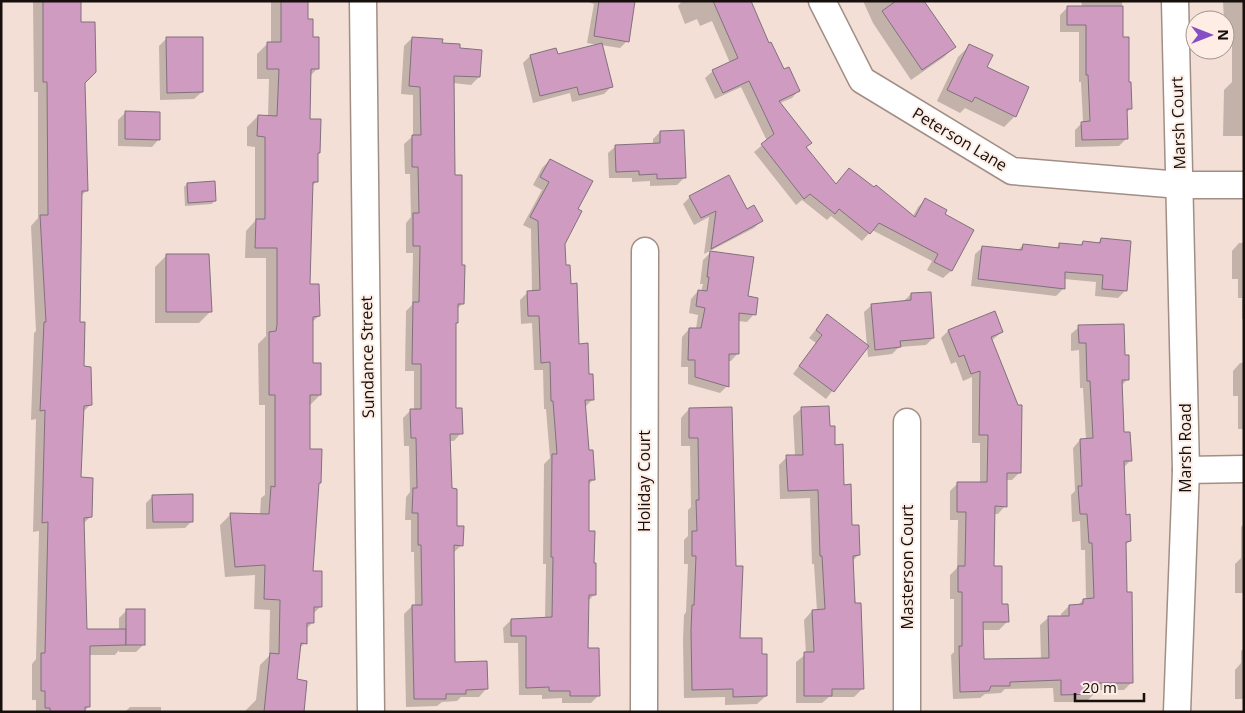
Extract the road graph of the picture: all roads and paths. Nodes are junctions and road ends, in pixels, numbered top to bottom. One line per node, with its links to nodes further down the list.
1 (363, 1): 10 (street, Sundance Street)
2 (822, 1): 4 (street, Peterson Lane)
3 (1174, 1): 4 (street, Marsh Court)
4 (1180, 185): 5 (street, Peterson Lane); 9 (street, Marsh Road)
5 (1244, 185)
6 (645, 251): 11 (street, Holiday Court)
7 (907, 422): 12 (street, Masterson Court)
8 (1244, 469): 9 (street)
9 (1186, 470): 13 (street, Marsh Road)
10 (371, 712)
11 (644, 712)
12 (907, 712)
13 (1177, 712)

